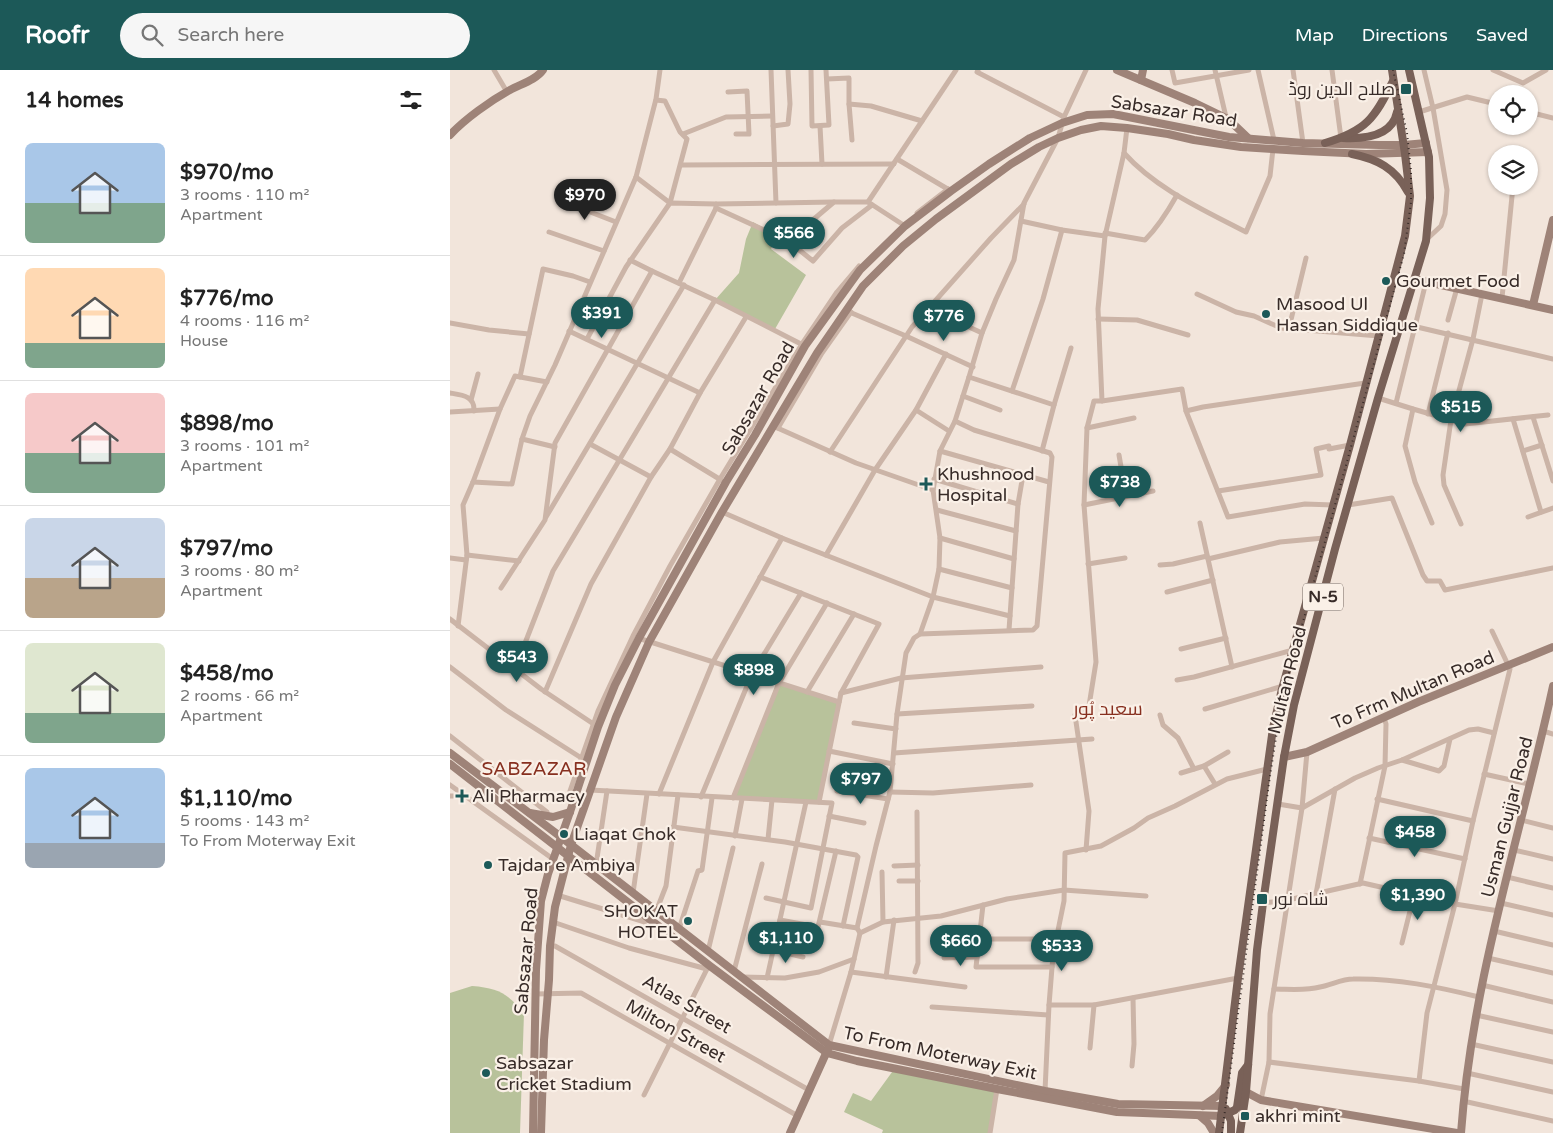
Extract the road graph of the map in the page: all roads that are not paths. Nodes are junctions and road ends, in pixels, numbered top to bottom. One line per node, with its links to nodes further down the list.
1 (494, 70): 27 (street)
2 (543, 70): 27 (main road)
3 (660, 70): 29 (street)
4 (770, 70): 37 (street)
5 (788, 70): 42 (street)
6 (811, 70): 43 (street)
7 (826, 70): 24 (street)
8 (956, 70): 41 (street)
9 (1086, 70): 40 (street)
10 (1117, 70): 25 (main road)
11 (1143, 70): 25 (main road)
12 (1172, 70): 23 (street)
13 (1248, 70): 23 (street)
14 (1258, 70): 53 (street)
15 (1293, 70): 54 (street)
16 (1332, 70): 51 (street)
17 (1392, 70): 26 (main road, Multan Road / N-5)
18 (1409, 70): 34 (main road, Multan Road / N-5)
19 (1424, 70): 33 (street)
20 (1493, 70): 21 (street)
21 (1546, 70)
22 (976, 71): 40 (street)
23 (1216, 73): 38 (street)
24 (827, 79): 31 (street); 43 (street)
25 (1141, 80): 38 (main road)
26 (1393, 81): 32 (main road, Multan Road / N-5); 51 (main road)
27 (507, 92): 47 (main road)
28 (728, 92): 36 (street)
29 (656, 100): 45 (street); 67 (street)
30 (1488, 102): 33 (street)
31 (849, 104): 41 (street); 52 (street)
32 (1397, 108): 51 (main road); 59 (main road, Multan Road / N-5)
33 (1433, 108): 34 (street); 87 (street)
34 (1419, 112): 56 (main road, Multan Road / N-5)
35 (1538, 114): 39 (street)
36 (749, 116): 37 (street); 45 (street); 46 (street)
37 (772, 116): 42 (street)
38 (1226, 117): 50 (main road)
39 (1553, 118)
40 (1063, 120): 48 (main road, Sabsazar Road); 49 (street); 68 (main road, Sabsazar Road)
41 (922, 121): 63 (street)
42 (773, 126): 64 (street)
43 (820, 126): 65 (street)
44 (1127, 128): 49 (main road, Sabsazar Road); 57 (main road, Sabsazar Road); 61 (street)
45 (683, 134): 66 (street)
46 (736, 134)
47 (450, 135)
48 (1229, 137): 50 (main road, Sabsazar Road); 57 (main road)
49 (1058, 138): 77 (street); 104 (main road, Sabsazar Road)
50 (1248, 138): 53 (main road, Sabsazar Road)
51 (1341, 138): 55 (main road)
52 (852, 140)
53 (1274, 140): 54 (main road, Sabsazar Road)
54 (1303, 143): 55 (main road, Sabsazar Road)
55 (1325, 143): 59 (main road, Sabsazar Road)
56 (1426, 143): 59 (main road, Sabsazar Road); 60 (main road, Multan Road / N-5)
57 (1230, 146): 58 (main road, Sabsazar Road)
58 (1273, 149): 62 (main road, Sabsazar Road); 69 (street)
59 (1405, 149): 60 (main road, Sabsazar Road); 62 (main road, Sabsazar Road); 71 (main road, Multan Road / N-5)
60 (1428, 152): 87 (main road, Multan Road / N-5)
61 (1124, 154): 69 (street); 85 (street)
62 (1352, 154): 71 (main road)
63 (896, 162): 65 (street); 68 (street); 76 (street)
64 (775, 164): 65 (street); 66 (street); 73 (street)
65 (822, 164)
66 (682, 165): 75 (street)
67 (636, 177): 75 (street); 80 (street)
68 (949, 190): 82 (main road, Sabsazar Road)
69 (1177, 195): 85 (street)
70 (1512, 195): 99 (street)
71 (1410, 196): 118 (main road, Multan Road / N-5)
72 (562, 201): 80 (street)
73 (776, 202): 74 (street); 78 (street)
74 (834, 202): 76 (street); 86 (street)
75 (670, 203): 78 (street); 90 (street)
76 (870, 203): 82 (street); 86 (street)
77 (1024, 203): 81 (street); 102 (street)
78 (716, 206): 86 (street); 95 (street)
79 (1553, 220): 101 (main road)
80 (616, 222): 88 (street)
81 (1021, 222): 83 (street); 113 (street)
82 (904, 225): 121 (main road, Sabsazar Road)
83 (1062, 230): 85 (street); 134 (street)
84 (549, 232): 88 (street)
85 (1105, 235): 106 (street)
86 (788, 241)
87 (1426, 241): 92 (main road, Multan Road / N-5)
88 (604, 251): 93 (street)
89 (1306, 258): 111 (street)
90 (630, 260): 91 (street); 119 (street)
91 (652, 271): 95 (street); 123 (street)
92 (1414, 279): 94 (main road); 109 (main road, Multan Road / N-5)
93 (590, 282): 112 (street); 115 (street)
94 (1426, 282): 96 (main road); 110 (street)
95 (682, 284): 100 (street); 126 (street)
96 (1457, 288): 98 (main road); 107 (street)
97 (1197, 294): 111 (street)
98 (1482, 294): 99 (main road); 120 (street)
99 (1502, 298): 101 (main road)
100 (715, 300): 105 (street); 130 (street)
101 (1533, 305): 103 (main road)
102 (928, 308): 113 (street); 117 (street)
103 (1553, 310)
104 (849, 312): 117 (street); 157 (main road, Sabsazar Road)
105 (746, 317): 121 (street); 136 (street)
106 (1098, 319): 116 (street); 140 (street)
107 (1448, 320)
108 (450, 323): 115 (street)
109 (1400, 323): 110 (street); 138 (main road, Multan Road / N-5)
110 (1416, 325): 114 (street); 141 (street)
111 (1290, 328): 118 (street)
112 (569, 331): 119 (street); 132 (street)
113 (982, 333): 127 (street)
114 (1448, 333): 120 (street); 150 (street)
115 (530, 334): 129 (street)
116 (1188, 335)
117 (906, 336): 124 (street); 171 (street)
118 (1379, 336): 133 (main road, Multan Road / N-5)
119 (587, 339): 123 (street)
120 (1473, 339): 125 (street); 156 (street)
121 (804, 345): 160 (main road, Sabsazar Road); 178 (street)
122 (1072, 348): 142 (street)
123 (607, 349): 126 (street); 166 (street)
124 (946, 354): 127 (street); 145 (street)
125 (1553, 359)
126 (637, 363): 130 (street); 163 (street)
127 (973, 367): 131 (street)
128 (478, 374): 139 (street)
129 (520, 377): 132 (street); 143 (street)
130 (668, 378): 136 (street); 173 (street)
131 (969, 378): 134 (street); 137 (street)
132 (547, 382): 161 (street)
133 (1365, 383): 148 (street); 164 (main road, Multan Road / N-5)
134 (1012, 391): 142 (street)
135 (450, 393): 139 (street)
136 (700, 393): 167 (street)
137 (963, 396): 146 (street); 155 (street)
138 (1378, 398): 141 (street); 188 (main road, Multan Road / N-5)
139 (471, 400): 147 (street)
140 (1102, 402): 148 (street); 158 (street)
141 (1396, 403): 144 (street)
142 (1054, 405): 169 (street)
143 (500, 409): 147 (street); 180 (street)
144 (1412, 409): 150 (street); 197 (street)
145 (916, 410): 159 (street); 174 (street)
146 (1000, 410)
147 (474, 411): 149 (street)
148 (1186, 411): 184 (street)
149 (450, 412)
150 (1428, 414): 156 (street)
151 (1548, 415): 152 (street)
152 (1533, 417): 154 (street); 165 (street)
153 (1134, 418): 158 (street)
154 (1513, 419): 156 (street); 170 (street)
155 (954, 420): 159 (street); 169 (street)
156 (1451, 420): 198 (street)
157 (775, 427): 162 (main road, Sabsazar Road); 171 (street)
158 (1087, 428): 187 (street)
159 (948, 431): 168 (street)
160 (755, 435): 162 (main road); 178 (main road, Sabsazar Road)
161 (522, 439): 166 (street); 180 (street)
162 (764, 441): 192 (main road, Sabsazar Road)
163 (590, 444): 173 (street); 195 (street)
164 (1350, 445): 184 (street); 189 (main road, Multan Road / N-5)
165 (1542, 445): 170 (street); 179 (street)
166 (555, 446): 195 (street)
167 (670, 449): 176 (street); 178 (street)
168 (940, 451): 175 (street); 177 (street)
169 (1042, 451): 181 (street)
170 (1522, 451): 193 (street)
171 (830, 452): 174 (street)
172 (1118, 454): 185 (street)
173 (619, 461): 176 (street); 240 (street)
174 (875, 470): 182 (street); 203 (street)
175 (1023, 475): 181 (street); 186 (street)
176 (651, 478): 247 (street)
177 (934, 479): 182 (street); 186 (street)
178 (723, 481): 229 (main road, Sabsazar Road)
179 (1553, 481)
180 (473, 482): 206 (street)
181 (1049, 482): 226 (street)
182 (934, 490): 191 (street)
183 (1153, 491): 185 (street)
184 (1218, 491): 189 (street)
185 (1126, 496): 187 (street)
186 (1018, 504): 199 (street)
187 (1084, 504): 210 (street)
188 (1348, 505): 212 (street); 271 (main road, Multan Road / N-5)
189 (1333, 506): 202 (main road, Multan Road / N-5)
190 (1553, 508): 193 (street)
191 (936, 510): 199 (street); 201 (street)
192 (722, 512): 200 (street); 231 (main road, Sabsazar Road)
193 (1541, 512): 194 (street)
194 (1528, 517)
195 (545, 520): 209 (street)
196 (1200, 523): 204 (street)
197 (1432, 523)
198 (1461, 524)
199 (1016, 531): 207 (street)
200 (782, 538): 203 (street); 214 (street)
201 (940, 538): 207 (street); 213 (street)
202 (1324, 538): 204 (street); 234 (main road, Multan Road / N-5)
203 (826, 555): 220 (street)
204 (1207, 557): 211 (street); 215 (street)
205 (450, 558): 206 (street)
206 (467, 558): 209 (street); 225 (street)
207 (1014, 558): 217 (street)
208 (1125, 558): 210 (street)
209 (519, 561): 216 (street)
210 (1088, 564): 265 (street)
211 (1160, 566)
212 (1553, 568)
213 (939, 570): 217 (street); 220 (street)
214 (760, 577): 219 (street); 235 (street)
215 (1212, 580): 218 (street); 230 (street)
216 (502, 588)
217 (1012, 588): 223 (street)
218 (1167, 592)
219 (801, 593): 221 (street); 241 (street)
220 (933, 597): 223 (street); 228 (street)
221 (827, 603): 222 (street); 244 (street)
222 (854, 614): 248 (street); 249 (street)
223 (1010, 616): 226 (street)
224 (450, 619): 225 (street)
225 (458, 626): 240 (street)
226 (1009, 630): 228 (street)
227 (1492, 631): 236 (street)
228 (920, 634): 242 (street)
229 (636, 637): 231 (street); 257 (main road, Sabsazar Road)
230 (1226, 638): 233 (street); 239 (street)
231 (649, 642): 235 (street); 287 (main road, Sabsazar Road)
232 (1553, 647): 236 (main road, To Frm Multan Road)
233 (1181, 649)
234 (1293, 650): 239 (street); 245 (main road, Multan Road / N-5)
235 (713, 662): 241 (street); 292 (street)
236 (1508, 665): 255 (main road, To Frm Multan Road); 260 (street)
237 (450, 667): 272 (street)
238 (1041, 667): 242 (street)
239 (1232, 667): 243 (street)
240 (515, 669): 247 (street)
241 (752, 674): 244 (street); 296 (street)
242 (901, 678): 249 (street); 253 (street)
243 (1177, 680)
244 (779, 683): 248 (street); 298 (street)
245 (1282, 686): 252 (street); 279 (main road, Multan Road / N-5)
246 (1553, 686): 259 (main road, Usman Gujjar Road)
247 (546, 692): 257 (street)
248 (807, 692): 250 (street)
249 (841, 693): 250 (street)
250 (839, 702): 266 (street)
251 (1032, 706): 253 (street)
252 (1205, 709)
253 (897, 714): 258 (street)
254 (1160, 715): 278 (street)
255 (1384, 718): 269 (main road, To Frm Multan Road); 277 (street)
256 (854, 723): 258 (street)
257 (596, 725): 272 (main road, Sabsazar Road)
258 (896, 729): 270 (street)
259 (1543, 731): 261 (street); 283 (main road, Usman Gujjar Road)
260 (1494, 733): 264 (street); 281 (street)
261 (1553, 734)
262 (450, 736): 311 (street)
263 (1092, 739): 265 (street)
264 (1450, 739): 273 (street); 273 (street)
265 (1079, 740): 270 (street); 327 (street)
266 (829, 751): 275 (street); 304 (street)
267 (450, 752): 309 (main road, To From Moterway Exit)
268 (1228, 752): 276 (street)
269 (1307, 752): 271 (main road, To Frm Multan Road); 306 (street)
270 (894, 753): 275 (street)
271 (1284, 757): 305 (main road, Multan Road / N-5)
272 (584, 759): 307 (main road, Sabsazar Road)
273 (1402, 760): 277 (street)
274 (450, 764): 324 (main road, To From Moterway Exit)
275 (893, 764): 290 (street)
276 (1204, 766): 278 (street); 282 (street)
277 (1385, 766): 286 (street); 301 (street)
278 (1194, 769): 280 (street)
279 (1267, 769): 282 (street); 393 (main road, Multan Road / N-5)
280 (1181, 773)
281 (1484, 774): 283 (street); 313 (street)
282 (1215, 784): 327 (street)
283 (1529, 784): 312 (main road, Usman Gujjar Road)
284 (450, 785): 294 (street)
285 (1031, 785): 290 (street)
286 (1335, 789): 306 (street); 346 (street)
287 (590, 790): 288 (street); 323 (main road, Sabsazar Road)
288 (607, 791): 291 (street); 335 (street)
289 (836, 791): 300 (street)
290 (890, 792): 300 (street)
291 (647, 794): 292 (street); 345 (street)
292 (659, 794): 295 (street)
293 (450, 796): 294 (street)
294 (464, 796): 331 (street)
295 (678, 796): 296 (street); 315 (street)
296 (702, 797): 297 (street)
297 (712, 798): 298 (street); 317 (street)
298 (733, 798): 299 (street)
299 (742, 799): 302 (street); 318 (street)
300 (888, 799): 369 (street)
301 (1377, 799): 313 (street); 320 (street)
302 (772, 800): 303 (street); 321 (street)
303 (806, 802): 304 (street); 322 (street)
304 (819, 802): 310 (street)
305 (1278, 804): 306 (street); 353 (main road, Multan Road / N-5)
306 (1302, 808): 351 (street)
307 (570, 812): 311 (main road); 319 (main road, Sabsazar Road)
308 (918, 812): 336 (street)
309 (528, 813): 311 (main road); 319 (main road, To From Moterway Exit)
310 (830, 816): 314 (street); 326 (street)
311 (548, 817)
312 (1521, 820): 316 (street); 328 (main road, Usman Gujjar Road)
313 (1473, 821): 332 (street)
314 (864, 823)
315 (673, 827): 317 (street); 357 (street)
316 (1553, 827)
317 (706, 832): 318 (street); 368 (street)
318 (735, 836): 321 (street)
319 (561, 837): 323 (main road, To From Moterway Exit); 324 (main road, Sabsazar Road)
320 (1369, 838): 332 (street); 342 (street)
321 (768, 839): 322 (street)
322 (796, 844): 326 (street); 352 (street)
323 (571, 845): 330 (main road, Sabsazar Road); 335 (main road, To From Moterway Exit)
324 (558, 847): 330 (main road, To From Moterway Exit); 331 (main road, Sabsazar Road)
325 (733, 848): 378 (street)
326 (823, 849): 329 (street); 352 (street)
327 (1086, 850): 344 (street)
328 (1514, 850): 333 (street); 339 (main road, Usman Gujjar Road)
329 (836, 851): 364 (street); 367 (street)
330 (568, 856): 348 (main road, Sabsazar Road); 359 (main road, To From Moterway Exit)
331 (554, 859): 398 (main road, Sabsazar Road)
332 (1465, 859): 354 (street)
333 (1553, 859)
334 (762, 864): 386 (street)
335 (596, 865): 345 (main road, To From Moterway Exit)
336 (918, 865): 337 (street); 340 (street)
337 (894, 866)
338 (882, 872): 365 (street)
339 (1507, 877): 343 (street); 356 (main road, Usman Gujjar Road)
340 (918, 881): 341 (street); 360 (street)
341 (898, 882)
342 (1360, 884): 346 (street); 347 (street)
343 (1553, 888)
344 (1064, 890): 349 (street); 355 (street); 372 (street)
345 (633, 893): 357 (main road, To From Moterway Exit)
346 (1316, 894): 351 (street)
347 (1414, 894): 354 (street); 373 (street)
348 (557, 895): 359 (street); 363 (main road, Sabsazar Road)
349 (1146, 896)
350 (766, 898): 352 (street)
351 (1288, 900): 353 (street); 397 (street)
352 (784, 902): 361 (street)
353 (1263, 903): 416 (main road, Multan Road / N-5)
354 (1455, 904): 356 (street); 395 (street)
355 (984, 905): 360 (street); 371 (street)
356 (1500, 907): 358 (street); 370 (main road, Usman Gujjar Road)
357 (655, 910): 368 (main road, To From Moterway Exit)
358 (1553, 915)
359 (649, 918): 384 (main road, To From Moterway Exit)
360 (918, 918): 362 (street); 388 (street)
361 (780, 920): 366 (street); 377 (street)
362 (894, 920): 365 (street); 391 (street)
363 (553, 922): 375 (main road, Sabsazar Road); 384 (street)
364 (820, 922): 367 (street); 376 (street)
365 (883, 922): 369 (street)
366 (807, 925)
367 (843, 926): 369 (street)
368 (679, 930): 378 (main road, To From Moterway Exit)
369 (859, 931): 383 (street)
370 (1494, 931): 374 (street); 382 (main road, Usman Gujjar Road)
371 (979, 939): 372 (street); 380 (street)
372 (1057, 939): 385 (street)
373 (1402, 943)
374 (1553, 945)
375 (550, 946): 399 (main road, Sabsazar Road); 408 (street, Atlas Street)
376 (814, 948)
377 (773, 950): 379 (street); 392 (street)
378 (708, 951): 386 (main road, To From Moterway Exit)
379 (804, 957)
380 (977, 957): 381 (street); 385 (street)
381 (944, 958)
382 (1488, 958): 389 (street); 394 (main road, Usman Gujjar Road)
383 (854, 960): 387 (street); 392 (street)
384 (708, 967): 408 (street); 413 (main road, To From Moterway Exit)
385 (1052, 968): 403 (street)
386 (734, 971): 390 (main road, To From Moterway Exit)
387 (851, 972): 391 (street); 413 (street)
388 (915, 972)
389 (1553, 973)
390 (742, 977): 392 (street); 413 (main road, To From Moterway Exit)
391 (886, 977): 396 (street)
392 (767, 978)
393 (1238, 978): 401 (street); 420 (main road, Multan Road / N-5)
394 (1482, 985): 400 (main road, Usman Gujjar Road); 402 (street)
395 (1434, 986): 397 (street); 400 (street); 419 (street)
396 (965, 987)
397 (1274, 989): 414 (street)
398 (535, 994): 399 (street, Milton Street); 437 (main road, Sabsazar Road)
399 (548, 994): 410 (street, Milton Street); 438 (main road, Sabsazar Road)
400 (1479, 997): 407 (main road, Usman Gujjar Road)
401 (1133, 998): 404 (street); 417 (street)
402 (1553, 1002)
403 (1048, 1005): 404 (street); 406 (street)
404 (1094, 1006): 412 (street)
405 (932, 1007): 406 (street)
406 (1048, 1015): 424 (street)
407 (1476, 1015): 409 (street); 411 (main road, Usman Gujjar Road)
408 (683, 1018): 410 (street); 423 (street, Atlas Street)
409 (1553, 1032)
410 (670, 1043): 427 (street); 433 (street, Milton Street)
411 (1471, 1044): 415 (street); 418 (main road, Usman Gujjar Road)
412 (1090, 1048)
413 (828, 1049): 421 (main road, To From Moterway Exit); 423 (main road); 424 (main road, To From Moterway Exit)
414 (1269, 1062): 419 (street); 428 (street)
415 (1553, 1062)
416 (1249, 1063): 425 (main road, Multan Road / N-5); 432 (main road)
417 (1132, 1066)
418 (1467, 1073): 422 (main road, Usman Gujjar Road); 426 (street)
419 (1419, 1081): 422 (street)
420 (1226, 1085): 430 (main road); 431 (main road, Multan Road / N-5)
421 (997, 1089): 434 (main road, To From Moterway Exit); 439 (street)
422 (1464, 1089): 429 (main road, Usman Gujjar Road)
423 (809, 1090): 433 (main road)
424 (1045, 1090): 430 (main road, To From Moterway Exit)
425 (1246, 1092): 428 (main road); 443 (main road, Multan Road / N-5)
426 (1553, 1092)
427 (644, 1095)
428 (1261, 1100): 444 (main road)
429 (1463, 1100): 435 (street); 445 (main road, Usman Gujjar Road)
430 (1203, 1106): 431 (main road, To From Moterway Exit)
431 (1222, 1106): 432 (main road, Multan Road / N-5)
432 (1225, 1115): 434 (main road, To From Moterway Exit); 441 (main road, Multan Road / N-5); 442 (main road)
433 (798, 1116): 436 (main road)
434 (1200, 1116): 440 (main road)
435 (1553, 1120)
436 (792, 1132)
437 (533, 1133)
438 (541, 1133)
439 (990, 1133)
440 (1214, 1133)
441 (1219, 1133)
442 (1231, 1133)
443 (1240, 1133)
444 (1456, 1133)
445 (1461, 1133)

